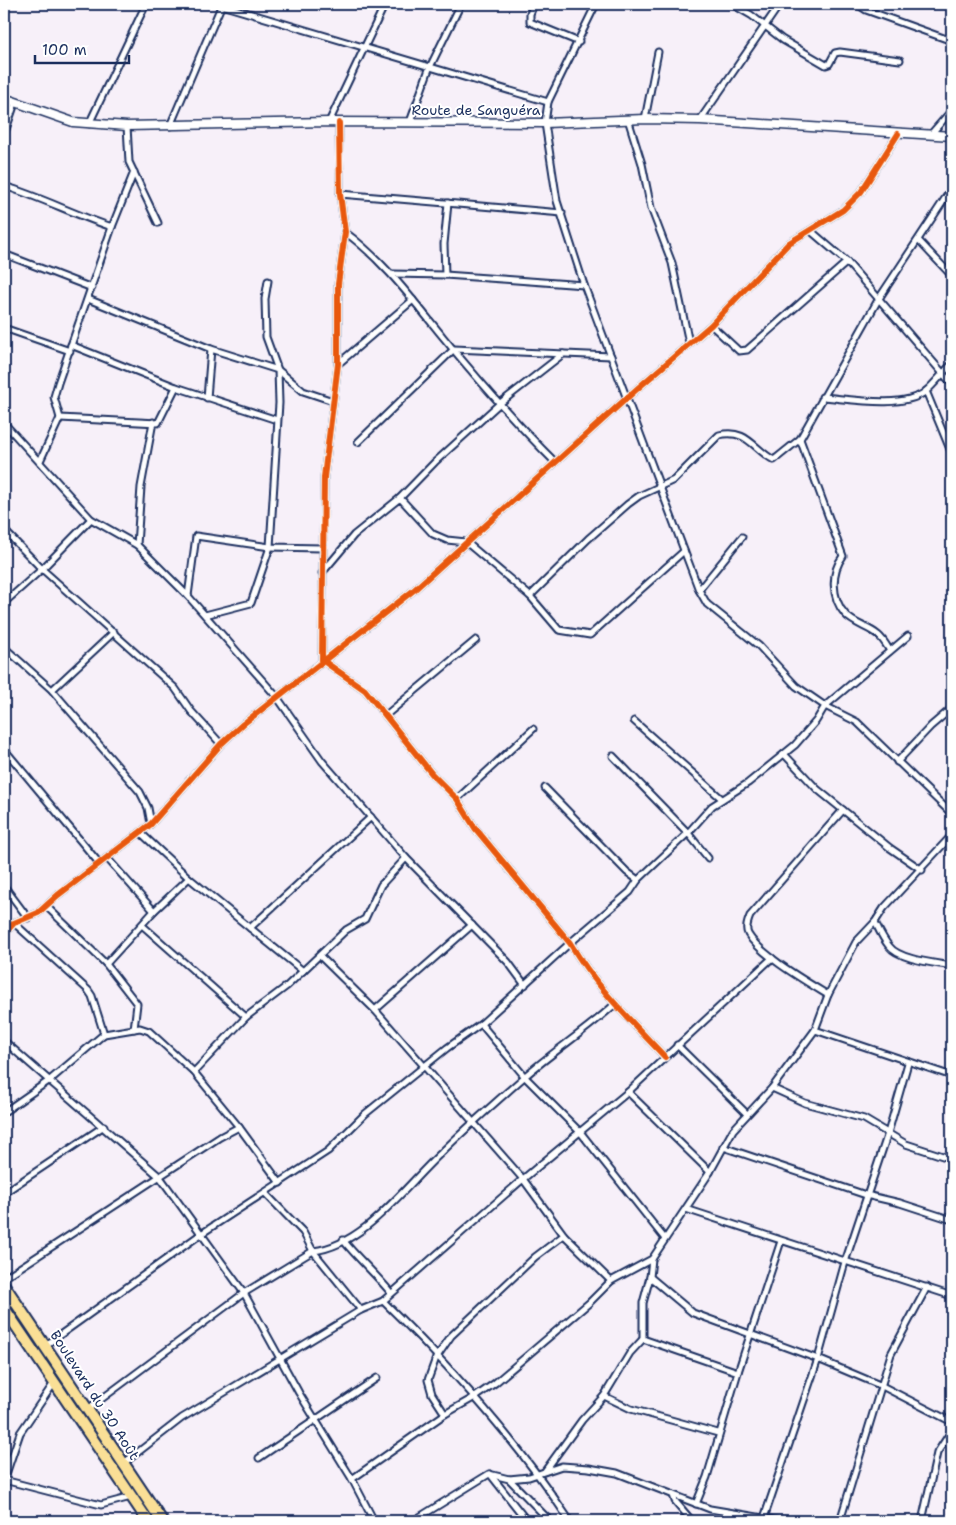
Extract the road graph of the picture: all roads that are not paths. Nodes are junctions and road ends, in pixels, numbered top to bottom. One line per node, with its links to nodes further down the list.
1 (146, 4): 28 (street)
2 (220, 4): 13 (street); 30 (street)
3 (385, 4): 13 (street)
4 (461, 4): 16 (street)
5 (534, 4): 12 (street)
6 (596, 4): 12 (street)
7 (732, 4): 10 (street)
8 (780, 4): 10 (street)
9 (857, 4): 11 (street)
10 (765, 26): 15 (street); 23 (street)
11 (952, 41)
12 (579, 42): 18 (street)
13 (364, 49): 16 (street); 24 (street)
14 (658, 52): 22 (street)
15 (900, 60)
16 (429, 68): 18 (street); 25 (street)
17 (4, 98): 19 (street, Route de Sanguéra)
18 (548, 102): 27 (street)
19 (15, 103): 28 (street, Route de Sanguéra); 33 (street)
20 (952, 110): 32 (street)
21 (628, 119): 22 (street, Route de Sanguéra); 27 (street, Route de Sanguéra); 59 (street)
22 (646, 119): 23 (street, Route de Sanguéra)
23 (700, 120): 31 (street, Route de Sanguéra)
24 (329, 122): 26 (street, Route de Sanguéra); 30 (street, Route de Sanguéra)
25 (410, 122): 26 (street, Route de Sanguéra); 27 (street, Route de Sanguéra)
26 (339, 123): 38 (street)
27 (545, 123): 40 (street)
28 (89, 124): 29 (street, Route de Sanguéra)
29 (127, 126): 30 (street, Route de Sanguéra); 35 (street)
30 (170, 126)
31 (898, 134): 32 (street, Route de Sanguéra); 43 (street)
32 (931, 134): 34 (street, Route de Sanguéra)
33 (4, 135)
34 (952, 136)
35 (134, 172): 41 (street); 42 (street)
36 (4, 186): 42 (street)
37 (952, 188): 45 (street)
38 (340, 194): 39 (street); 44 (street)
39 (448, 203): 40 (street); 49 (street)
40 (562, 213): 52 (street)
41 (158, 223)
42 (112, 226): 53 (street)
43 (811, 231): 47 (street); 57 (street)
44 (345, 232): 48 (street); 66 (street)
45 (919, 241): 50 (street); 56 (street)
46 (4, 254): 53 (street)
47 (847, 262): 56 (street); 57 (street)
48 (393, 274): 49 (street); 55 (street)
49 (445, 275): 52 (street)
50 (952, 276)
51 (268, 281): 68 (street)
52 (584, 285): 65 (street)
53 (92, 288): 54 (street)
54 (88, 299): 60 (street); 61 (street)
55 (413, 300): 62 (street); 66 (street)
56 (878, 300): 69 (street); 73 (street)
57 (711, 326): 59 (street)
58 (4, 328): 63 (street)
59 (689, 343): 75 (street)
60 (71, 344): 63 (street); 71 (street)
61 (211, 349): 68 (street); 74 (street)
62 (454, 349): 64 (street); 77 (street); 83 (street)
63 (70, 351): 78 (street)
64 (563, 354): 65 (street); 77 (street)
65 (611, 356): 75 (street)
66 (338, 364): 76 (street)
67 (952, 364): 69 (street)
68 (278, 370): 76 (street); 79 (street)
69 (943, 373): 70 (street); 72 (street)
70 (952, 384)
71 (176, 387): 74 (street); 80 (street)
72 (926, 391): 73 (street); 84 (street)
73 (822, 397): 82 (street)
74 (207, 398): 79 (street)
75 (628, 399): 86 (street); 87 (street)
76 (333, 401): 95 (street)
77 (498, 404): 86 (street); 88 (street)
78 (60, 418): 80 (street); 85 (street)
79 (277, 420): 94 (street)
80 (153, 422): 93 (street)
81 (4, 423): 85 (street)
82 (800, 439): 87 (street); 108 (street)
83 (358, 442)
84 (952, 454)
85 (40, 461): 89 (street)
86 (555, 462): 92 (street)
87 (659, 485): 96 (street); 101 (street)
88 (400, 498): 92 (street); 98 (street)
89 (91, 519): 93 (street); 97 (street)
90 (4, 530): 97 (street)
91 (742, 537): 99 (street)
92 (466, 542): 101 (street); 109 (street)
93 (137, 545): 100 (street)
94 (270, 547): 95 (street); 100 (street); 103 (street)
95 (322, 548): 98 (street)
96 (684, 551): 99 (street); 101 (street)
97 (42, 569): 102 (street); 104 (street)
98 (322, 573): 109 (street)
99 (699, 590): 112 (street)
100 (188, 596): 103 (street)
101 (530, 596)
102 (4, 603)
103 (205, 615): 111 (street)
104 (114, 632): 110 (street); 117 (street)
105 (908, 636): 108 (street)
106 (476, 640): 114 (street)
107 (4, 647): 110 (street)
108 (890, 650): 112 (street)
109 (322, 660): 111 (street); 114 (street)
110 (52, 690): 128 (street)
111 (277, 697): 117 (street); 127 (street)
112 (825, 706): 119 (street); 121 (street)
113 (952, 708): 121 (street)
114 (386, 715): 123 (street)
115 (634, 721): 124 (street)
116 (533, 729): 123 (street)
117 (221, 744): 128 (street)
118 (4, 749): 135 (street)
119 (784, 754): 124 (street); 125 (street)
120 (613, 756): 130 (street)
121 (897, 762): 126 (street)
122 (545, 788): 138 (street)
123 (457, 799): 149 (street)
124 (722, 799): 130 (street)
125 (843, 810): 136 (street); 151 (street)
126 (952, 812)
127 (371, 818): 133 (street); 147 (street)
128 (151, 824): 129 (street)
129 (141, 833): 132 (street); 137 (street)
130 (688, 833): 134 (street); 138 (street)
131 (952, 835): 136 (street)
132 (107, 858): 135 (street); 141 (street)
133 (406, 858): 145 (street); 150 (street)
134 (708, 858)
135 (99, 863): 140 (street)
136 (922, 870): 144 (street)
137 (189, 878): 141 (street); 147 (street)
138 (638, 880): 149 (street)
139 (4, 886): 142 (street)
140 (46, 906): 142 (street); 152 (street)
141 (154, 911): 146 (street)
142 (28, 918): 143 (street)
143 (14, 922): 148 (street); 163 (street)
144 (875, 922): 153 (street); 156 (street)
145 (472, 925): 155 (street); 158 (street)
146 (143, 926): 152 (street); 159 (street)
147 (250, 928): 154 (street)
148 (4, 934)
149 (570, 943): 155 (street); 157 (street)
150 (320, 956): 154 (street); 158 (street)
151 (772, 958): 156 (street); 165 (street)
152 (106, 964): 161 (street)
153 (952, 966)
154 (303, 971): 159 (street)
155 (525, 985): 160 (street)
156 (828, 994): 162 (street)
157 (615, 1004): 166 (street); 170 (street)
158 (375, 1010): 168 (street)
159 (246, 1018): 169 (street)
160 (482, 1024): 168 (street); 170 (street)
161 (134, 1029): 163 (street); 169 (street)
162 (815, 1030): 167 (street); 173 (street)
163 (104, 1034): 172 (street)
164 (4, 1041): 172 (street)
165 (677, 1045): 166 (street); 176 (street)
166 (665, 1056): 174 (street)
167 (908, 1063): 171 (street); 181 (street)
168 (424, 1067): 177 (street); 187 (street)
169 (194, 1072): 179 (street)
170 (525, 1076): 177 (street); 180 (street)
171 (952, 1076)
172 (50, 1080): 175 (street); 178 (street)
173 (772, 1088): 176 (street); 181 (street)
174 (628, 1092): 180 (street); 184 (street)
175 (4, 1112)
176 (746, 1114): 182 (street)
177 (475, 1122): 186 (street); 196 (street)
178 (104, 1126): 185 (street); 189 (street)
179 (239, 1127): 185 (street); 187 (street)
180 (580, 1133): 186 (street); 195 (street)
181 (888, 1133): 183 (street); 190 (street)
182 (723, 1147): 184 (street); 190 (street)
183 (952, 1159)
184 (710, 1172): 191 (street)
185 (160, 1177): 193 (street); 202 (street)
186 (523, 1179): 194 (street); 207 (street)
187 (280, 1183): 188 (street)
188 (265, 1193): 193 (street); 198 (street)
189 (4, 1194)
190 (866, 1196): 192 (street); 200 (street)
191 (686, 1209): 195 (street); 197 (street)
192 (952, 1220)
193 (201, 1234): 206 (street); 214 (street)
194 (564, 1235): 203 (street); 216 (street)
195 (665, 1239): 199 (street)
196 (343, 1240): 198 (street); 207 (street)
197 (781, 1241): 200 (street); 212 (street)
198 (313, 1251): 206 (street); 211 (street)
199 (652, 1259): 201 (street); 203 (street)
200 (845, 1262): 205 (street); 217 (street)
201 (650, 1277): 212 (street); 213 (street)
202 (4, 1278)
203 (611, 1281): 223 (street)
204 (4, 1285): 214 (highway, Boulevard du 30 Août)
205 (927, 1287): 208 (street); 221 (street)
206 (244, 1293): 215 (street); 224 (street)
207 (391, 1293): 209 (street)
208 (952, 1296)
209 (383, 1301): 211 (street); 216 (street)
210 (4, 1308): 220 (highway, Boulevard du 30 Août)
211 (361, 1310): 215 (street)
212 (750, 1334): 217 (street); 218 (street)
213 (643, 1339): 218 (street); 222 (street)
214 (46, 1345): 224 (highway, Boulevard du 30 Août)
215 (280, 1358): 226 (street); 231 (street)
216 (436, 1358): 223 (street); 225 (street)
217 (818, 1359): 221 (street); 242 (street)
218 (738, 1372): 229 (street)
219 (377, 1378): 226 (street)
220 (54, 1383): 237 (street); 240 (highway, Boulevard du 30 Août)
221 (882, 1386): 227 (street); 252 (street)
222 (604, 1396): 229 (street); 232 (street)
223 (475, 1398): 225 (street); 234 (street)
224 (88, 1410): 231 (highway, Boulevard du 30 Août)
225 (445, 1414): 235 (street)
226 (315, 1419): 230 (street); 235 (street)
227 (952, 1420)
228 (952, 1430): 253 (street)
229 (718, 1433): 241 (street)
230 (259, 1458)
231 (124, 1463): 238 (highway, Boulevard du 30 Août)
232 (545, 1471): 234 (street); 239 (street)
233 (489, 1474): 236 (street); 246 (street); 247 (street)
234 (537, 1475): 236 (street); 249 (street)
235 (352, 1479): 245 (street)
236 (509, 1479): 248 (street)
237 (4, 1480): 240 (street)
238 (143, 1493): 240 (street); 244 (highway, Boulevard du 30 Août)
239 (673, 1495): 241 (street); 250 (street)
240 (133, 1497): 243 (highway, Boulevard du 30 Août)
241 (696, 1504): 242 (street)
242 (764, 1518): 251 (street)
243 (148, 1521)
244 (162, 1521)
245 (374, 1521)
246 (413, 1521)
247 (527, 1521)
248 (550, 1521)
249 (570, 1521)
250 (692, 1521)
251 (781, 1521)
252 (840, 1521)
253 (922, 1521)

